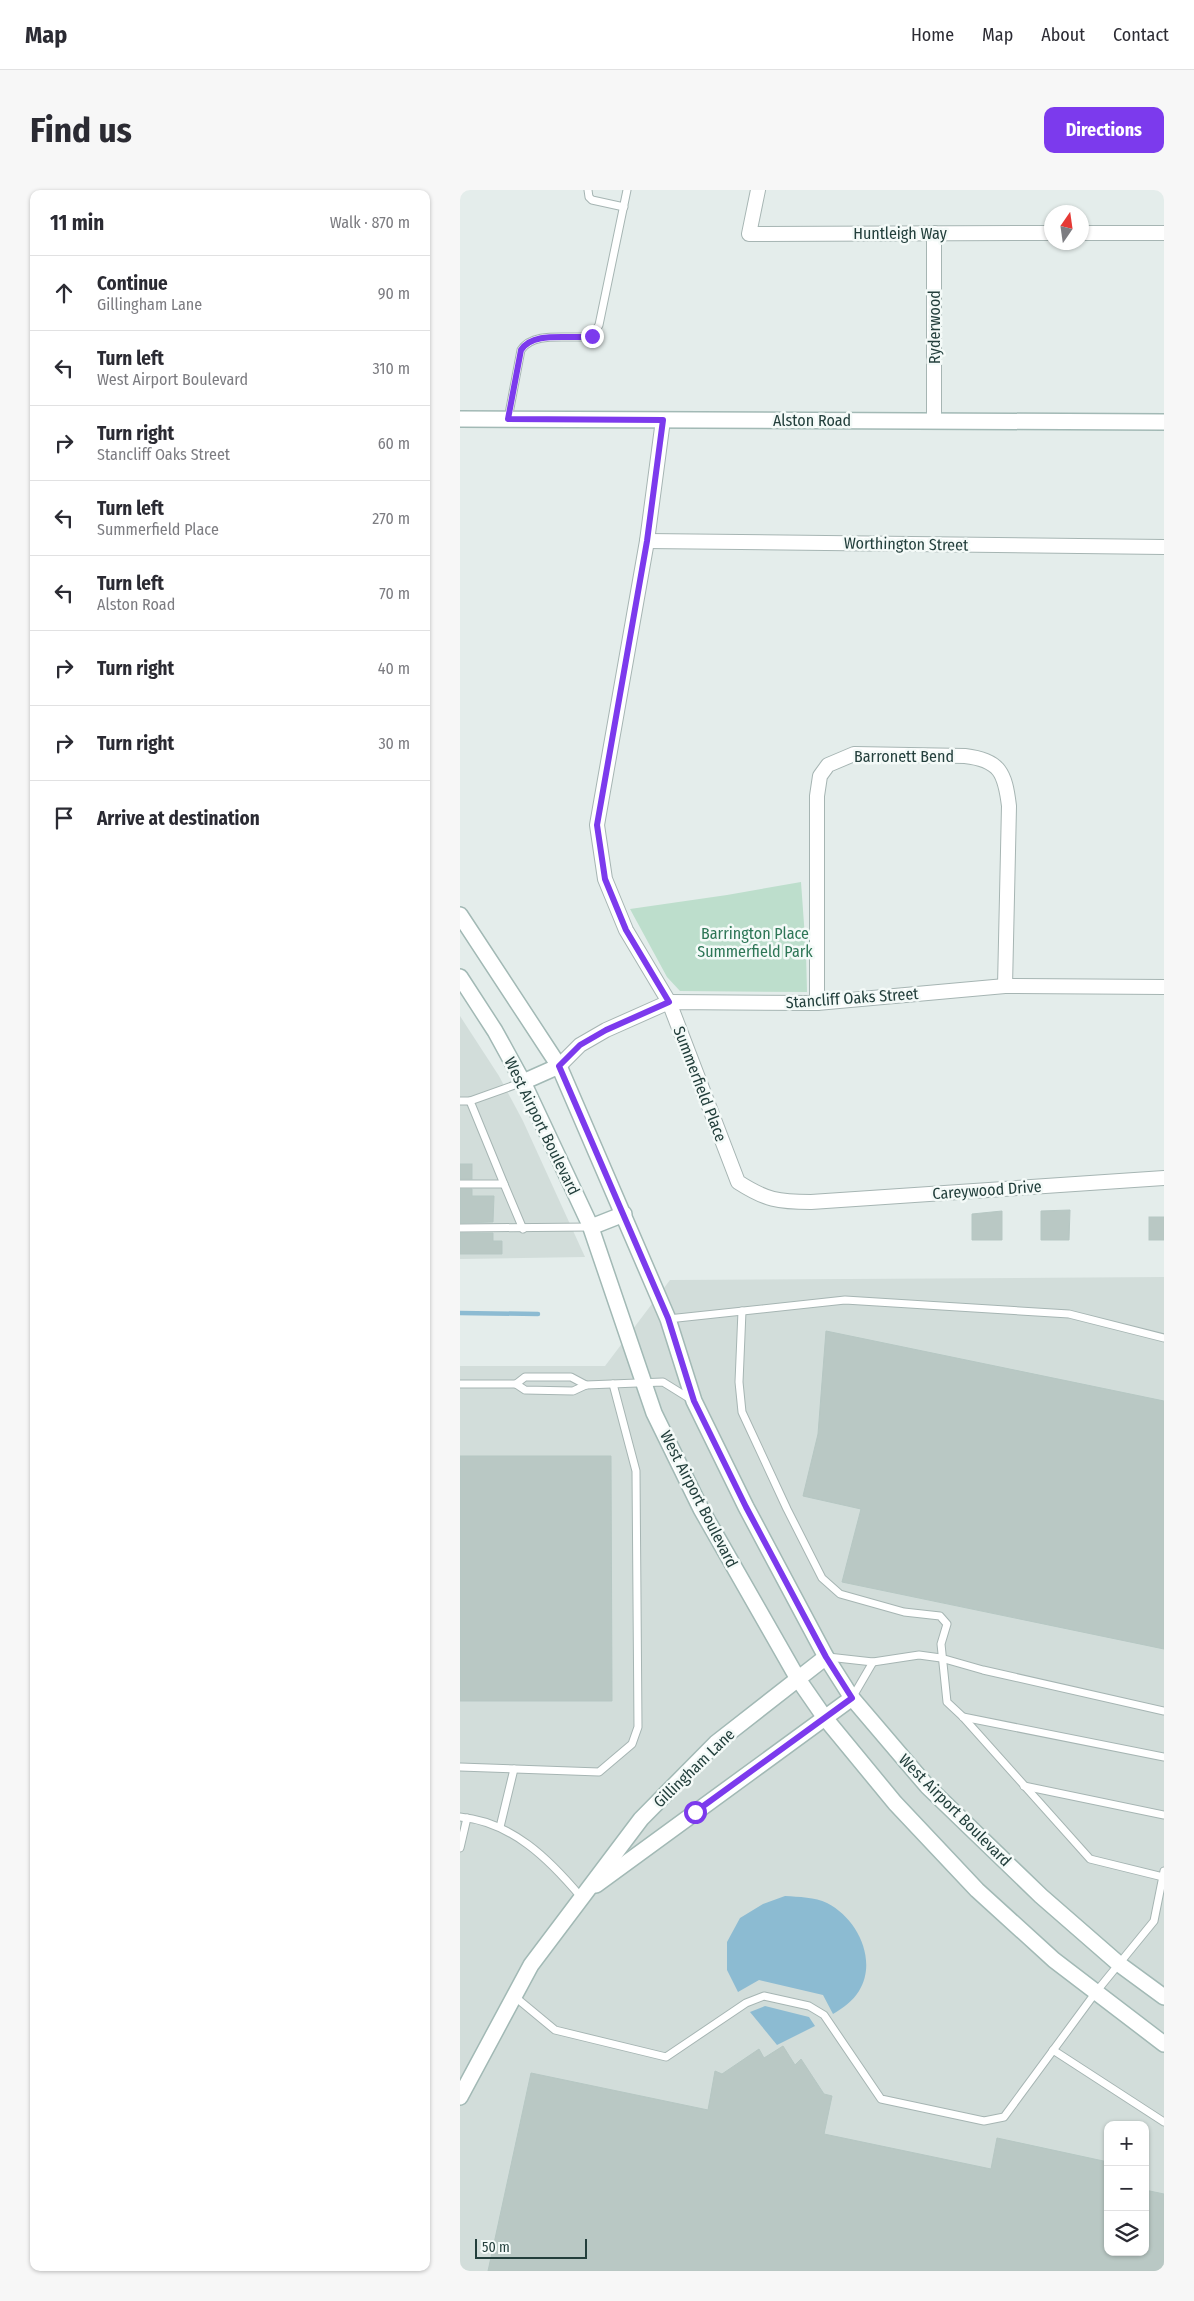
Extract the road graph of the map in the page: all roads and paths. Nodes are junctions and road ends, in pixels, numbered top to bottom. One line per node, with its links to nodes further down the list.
1 (588, 190): 4 (lane)
2 (627, 190): 4 (lane)
3 (758, 190): 6 (street, Huntleigh Way)
4 (624, 207): 10 (lane)
5 (1164, 232): 8 (street)
6 (934, 233): 7 (street, Huntleigh Way); 12 (street, Ryderwood)
7 (1044, 233)
8 (1089, 233)
9 (460, 419): 10 (main road, Alston Road)
10 (508, 419): 11 (main road, Alston Road)
11 (663, 420): 12 (main road, Alston Road); 14 (street, Summerfield Place)
12 (934, 421): 13 (main road, Alston Road)
13 (1164, 422)
14 (647, 541): 15 (street, Worthington Street); 20 (street, Summerfield Place)
15 (1164, 547)
16 (460, 915): 22 (main road, West Airport Boulevard)
17 (460, 977): 23 (main road, West Airport Boulevard)
18 (1005, 986): 19 (street, Stancliff Oaks Street); 21 (street, Stancliff Oaks Street); 21 (street, Barronett Bend)
19 (1164, 987)
20 (669, 1002): 21 (street, Stancliff Oaks Street); 22 (street, Stancliff Oaks Street); 29 (street, Summerfield Place)
21 (818, 1003)
22 (559, 1066): 23 (main road); 30 (main road, West Airport Boulevard)
23 (523, 1082): 25 (lane); 31 (main road, West Airport Boulevard)
24 (460, 1101): 25 (lane)
25 (470, 1101): 28 (lane)
26 (1164, 1178): 29 (street, Careywood Drive)
27 (460, 1184): 28 (lane)
28 (504, 1184): 33 (lane)
29 (811, 1202)
30 (624, 1214): 31 (main road); 35 (main road, West Airport Boulevard)
31 (591, 1227): 33 (lane); 37 (main road, West Airport Boulevard)
32 (460, 1228): 33 (lane)
33 (524, 1229)
34 (742, 1311): 35 (lane); 36 (lane); 44 (lane)
35 (668, 1318): 42 (main road, West Airport Boulevard)
36 (1164, 1338)
37 (644, 1382): 40 (lane); 42 (lane); 46 (main road, West Airport Boulevard)
38 (460, 1384): 39 (lane)
39 (516, 1384): 41 (lane); 41 (lane)
40 (613, 1384): 41 (lane); 53 (lane)
41 (586, 1385)
42 (694, 1401): 43 (main road, West Airport Boulevard)
43 (826, 1657): 45 (lane); 46 (main road, Gillingham Lane); 47 (main road, West Airport Boulevard)
44 (941, 1658): 45 (lane); 48 (lane); 49 (lane)
45 (872, 1662): 47 (lane)
46 (798, 1679): 50 (main road, West Airport Boulevard); 60 (main road, Gillingham Lane)
47 (852, 1698): 50 (main road, Gillingham Lane); 61 (main road, West Airport Boulevard)
48 (1164, 1711)
49 (963, 1717): 51 (lane); 54 (lane)
50 (825, 1718): 60 (main road, Gillingham Lane); 62 (main road, West Airport Boulevard)
51 (1164, 1757)
52 (460, 1767): 53 (lane)
53 (514, 1769): 57 (lane)
54 (1024, 1786): 55 (lane); 59 (lane)
55 (1164, 1815)
56 (464, 1817): 57 (lane); 58 (lane)
57 (500, 1827): 60 (lane)
58 (460, 1848)
59 (1163, 1874): 61 (lane)
60 (581, 1897): 63 (main road, Gillingham Lane)
61 (1119, 1964): 62 (lane); 64 (main road, West Airport Boulevard)
62 (1096, 1992): 65 (main road, West Airport Boulevard); 66 (lane)
63 (514, 1996): 66 (lane); 67 (main road, Gillingham Lane)
64 (1164, 1997)
65 (1164, 2044)
66 (1053, 2050): 68 (lane)
67 (460, 2097)
68 (1164, 2122)

